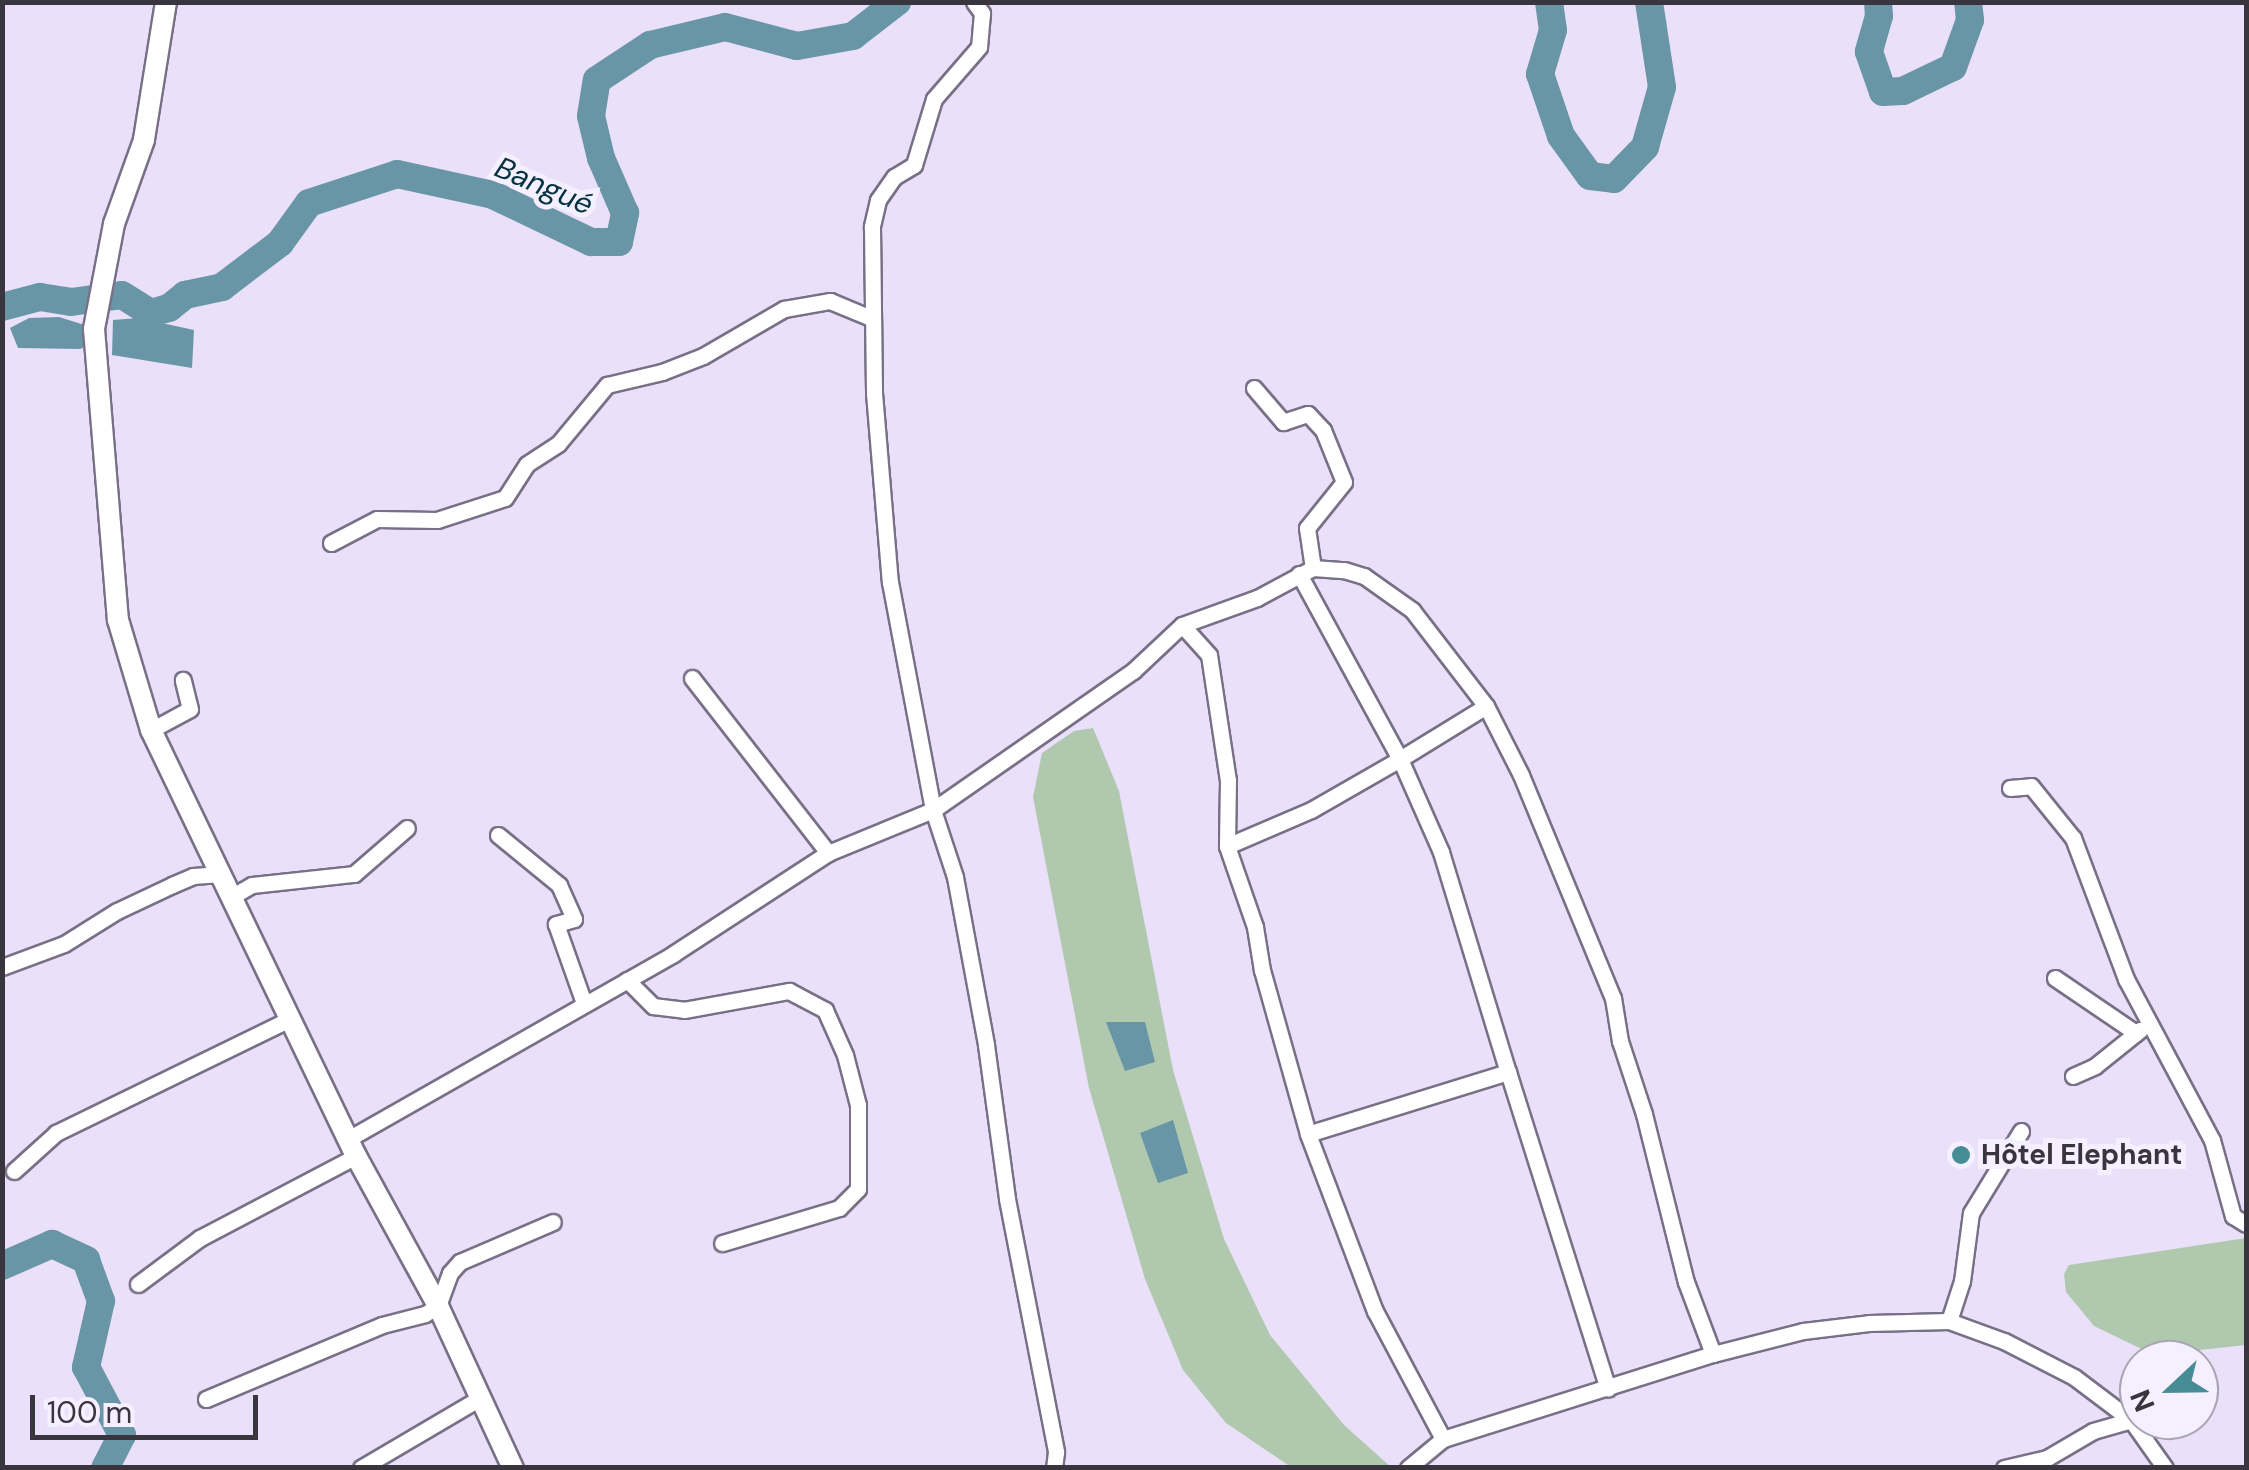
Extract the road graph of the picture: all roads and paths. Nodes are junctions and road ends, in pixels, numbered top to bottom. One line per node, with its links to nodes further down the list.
1 (166, 2): 11 (main road)
2 (974, 2): 3 (street)
3 (871, 318): 5 (street); 14 (street)
4 (1254, 388): 6 (street)
5 (331, 544)
6 (1306, 571): 7 (street); 10 (street); 12 (street)
7 (1182, 625): 14 (street); 17 (street)
8 (692, 678): 18 (street)
9 (183, 680): 11 (street)
10 (1486, 706): 12 (street); 39 (street)
11 (151, 730): 19 (main road)
12 (1400, 758): 17 (street); 27 (street)
13 (2010, 788): 26 (street)
14 (933, 810): 18 (street); 49 (street)
15 (406, 828): 20 (street)
16 (498, 835): 24 (street)
17 (1227, 846): 30 (street)
18 (828, 853): 23 (street)
19 (221, 874): 20 (main road); 21 (street)
20 (231, 897): 25 (main road)
21 (2, 967)
22 (2055, 978): 26 (street)
23 (627, 980): 24 (street); 35 (street)
24 (584, 1003): 31 (street)
25 (290, 1018): 31 (main road); 32 (street)
26 (2142, 1029): 28 (street); 34 (street)
27 (1508, 1072): 30 (street); 40 (street)
28 (2073, 1076)
29 (2022, 1131): 38 (street)
30 (1308, 1134): 45 (street)
31 (352, 1148): 36 (street); 37 (main road)
32 (14, 1171)
33 (553, 1222): 37 (street)
34 (2246, 1224)
35 (722, 1242)
36 (138, 1284)
37 (438, 1306): 41 (main road); 42 (street)
38 (1950, 1321): 39 (street); 43 (street)
39 (1713, 1354): 40 (street)
40 (1608, 1388): 45 (street)
41 (478, 1399): 47 (street); 48 (main road)
42 (206, 1400)
43 (2119, 1411)
44 (2119, 1423): 51 (street)
45 (1443, 1438): 50 (street)
46 (2145, 1440): 52 (street)
47 (361, 1468)
48 (513, 1468)
49 (1054, 1468)
50 (1408, 1468)
51 (2004, 1468)
52 (2164, 1468)

